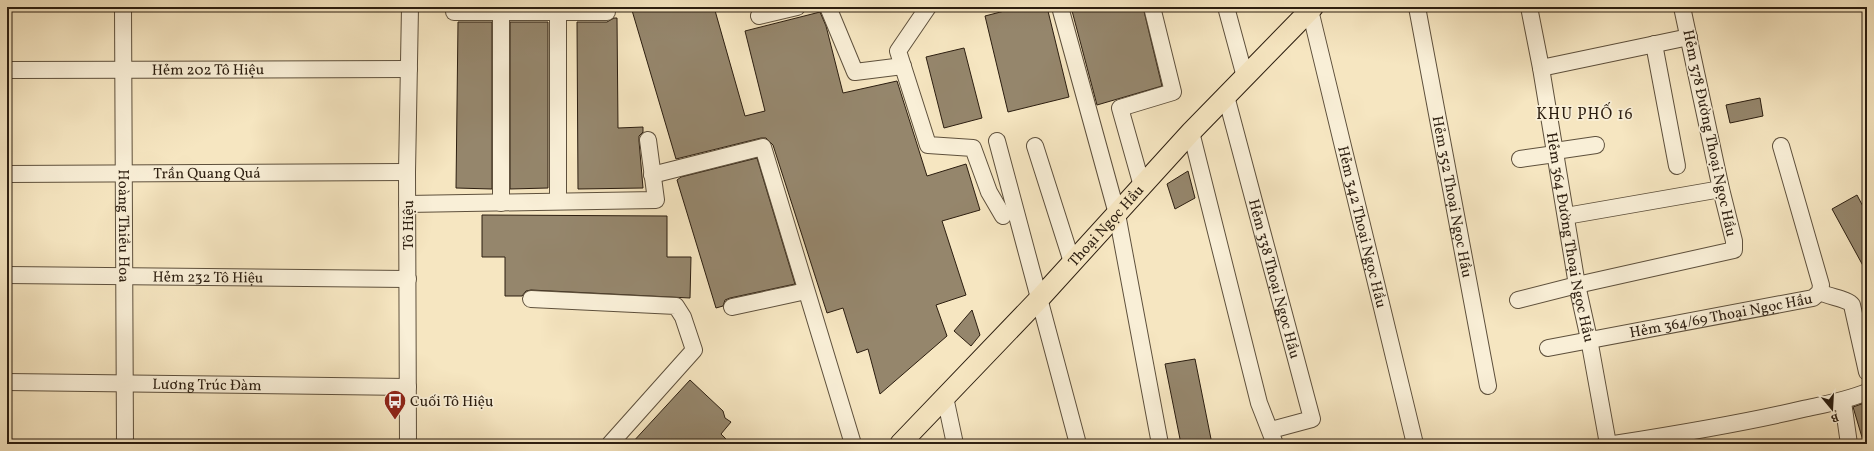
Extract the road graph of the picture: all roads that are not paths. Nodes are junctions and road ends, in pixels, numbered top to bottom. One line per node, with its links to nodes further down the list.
1 (123, 7): 24 (street, Hoàng Thiều Hoa)
2 (410, 7): 22 (street, Tô Hiệu)
3 (797, 7): 17 (street)
4 (828, 7): 20 (street)
5 (928, 7): 20 (street)
6 (1060, 7): 45 (street)
7 (1152, 7): 40 (street)
8 (1226, 7): 25 (street)
9 (1417, 7): 64 (street, Hẻm 352 Thoại Ngọc Hầu)
10 (1529, 7): 21 (street, Hẻm 364 Đường Thoại Ngọc Hầu)
11 (1682, 7): 18 (street, Hẻm 378 Đường Thoại Ngọc Hầu)
12 (1311, 9): 25 (main road, Thoại Ngọc Hầu); 78 (street, Hẻm 342 Thoại Ngọc Hầu)
13 (502, 11): 14 (street); 15 (street); 43 (street)
14 (454, 12)
15 (558, 12): 16 (street); 42 (street)
16 (607, 12)
17 (759, 16)
18 (1689, 37): 19 (street); 41 (street, Hẻm 378 Đường Thoại Ngọc Hầu)
19 (1654, 44): 21 (street); 35 (street)
20 (903, 66): 46 (street)
21 (1541, 68): 33 (street, Hẻm 364 Đường Thoại Ngọc Hầu)
22 (409, 69): 24 (street, Hẻm 202 Tô Hiệu); 36 (street, Tô Hiệu)
23 (7, 70): 24 (street, Hẻm 202 Tô Hiệu)
24 (123, 70): 38 (street, Hoàng Thiều Hoa)
25 (1245, 77): 26 (main road, Thoại Ngọc Hầu)
26 (1226, 96): 27 (main road, Thoại Ngọc Hầu); 69 (street, Hẻm 338 Thoại Ngọc Hầu)
27 (1191, 132): 40 (main road, Thoại Ngọc Hầu); 69 (street)
28 (648, 140): 39 (street)
29 (998, 141): 55 (street)
30 (1596, 145): 33 (street)
31 (1035, 146): 48 (street)
32 (1781, 146): 54 (street, Hẻm 364/69 Thoại Ngọc Hầu)
33 (1555, 152): 34 (street); 47 (street, Hẻm 364 Đường Thoại Ngọc Hầu)
34 (1520, 159)
35 (1676, 166)
36 (407, 172): 38 (street, Trần Quang Quá); 44 (street, Tô Hiệu)
37 (7, 174): 38 (street, Trần Quang Quá)
38 (124, 174): 50 (street, Hoàng Thiều Hoa)
39 (652, 175): 42 (street); 53 (street)
40 (1142, 186): 45 (main road, Thoại Ngọc Hầu)
41 (1721, 189): 47 (street); 52 (street, Hẻm 378 Đường Thoại Ngọc Hầu)
42 (558, 201): 43 (street)
43 (501, 202): 44 (street)
44 (408, 204): 51 (street, Tô Hiệu)
45 (1117, 214): 48 (main road, Thoại Ngọc Hầu); 77 (street)
46 (1003, 216)
47 (1566, 216): 52 (street, Hẻm 364 Đường Thoại Ngọc Hầu)
48 (1072, 262): 55 (main road, Thoại Ngọc Hầu)
49 (7, 275): 50 (street, Hẻm 232 Tô Hiệu)
50 (125, 276): 51 (street, Hẻm 232 Tô Hiệu); 63 (street, Hoàng Thiều Hoa)
51 (408, 279): 65 (street, Tô Hiệu)
52 (1577, 285): 57 (street); 59 (street, Hẻm 364 Đường Thoại Ngọc Hầu)
53 (806, 291): 58 (street); 73 (street)
54 (1820, 292): 59 (street, Hẻm 364/69 Thoại Ngọc Hầu); 61 (street)
55 (1040, 298): 67 (main road, Thoại Ngọc Hầu); 76 (street)
56 (530, 299): 72 (street)
57 (1518, 300)
58 (732, 307)
59 (1589, 339): 60 (street, Hẻm 364/69 Thoại Ngọc Hầu); 79 (street, Hẻm 364 Đường Thoại Ngọc Hầu)
60 (1548, 348)
61 (1867, 372)
62 (7, 382): 63 (street, Lương Trúc Đàm)
63 (125, 383): 65 (street, Lương Trúc Đàm); 70 (street, Hoàng Thiều Hoa)
64 (1488, 386)
65 (408, 387): 71 (street, Tô Hiệu)
66 (1867, 392): 68 (street)
67 (945, 397): 74 (main road, Thoại Ngọc Hầu); 75 (street)
68 (1843, 402): 80 (street); 81 (street)
69 (1273, 437)
70 (125, 444)
71 (408, 444)
72 (610, 444)
73 (853, 444)
74 (900, 444)
75 (956, 444)
76 (1078, 444)
77 (1160, 444)
78 (1415, 444)
79 (1608, 444)
80 (1614, 444)
81 (1849, 444)

